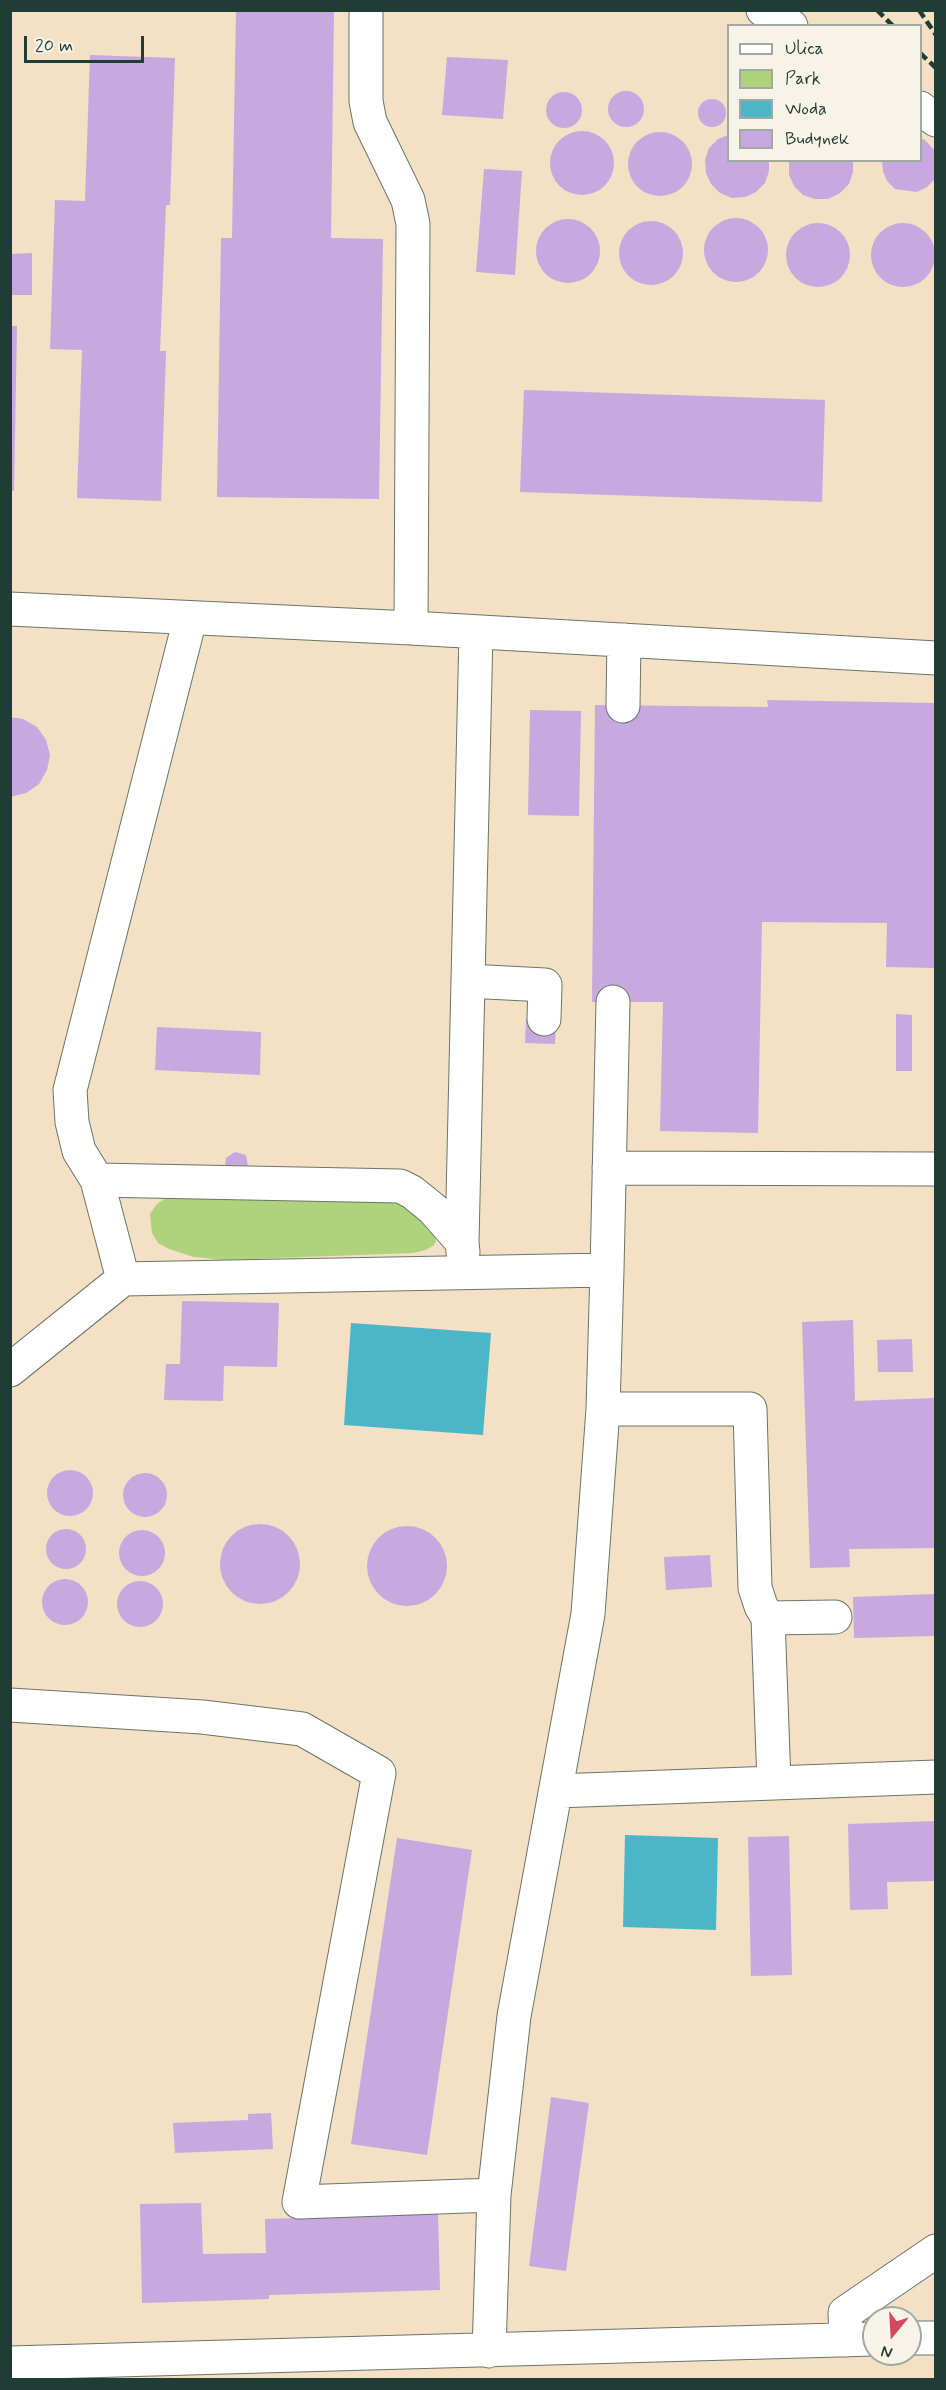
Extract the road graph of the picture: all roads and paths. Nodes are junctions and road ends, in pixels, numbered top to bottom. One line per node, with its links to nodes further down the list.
1 (366, 10): 8 (street)
2 (763, 10): 3 (street)
3 (788, 24)
4 (922, 109): 5 (street)
5 (936, 120)
6 (10, 609): 7 (street)
7 (190, 619): 8 (street); 18 (street)
8 (411, 628): 9 (street)
9 (476, 632): 10 (street); 13 (street)
10 (624, 640): 11 (street); 12 (street)
11 (936, 658)
12 (622, 706)
13 (468, 981): 15 (street); 19 (street)
14 (613, 1002): 16 (street)
15 (544, 1019)
16 (609, 1168): 17 (street); 20 (street)
17 (936, 1169)
18 (97, 1180): 19 (street); 21 (street)
19 (463, 1258): 20 (street); 21 (street)
20 (607, 1270): 23 (street)
21 (123, 1279): 22 (street)
22 (10, 1370)
23 (603, 1409): 25 (street); 29 (street)
24 (835, 1617): 25 (street)
25 (768, 1618): 28 (street)
26 (10, 1705): 30 (street)
27 (936, 1777): 28 (street)
28 (774, 1783): 29 (street)
29 (556, 1791): 30 (street)
30 (494, 2195): 33 (street)
31 (936, 2251): 32 (street)
32 (860, 2339): 33 (street)
33 (489, 2350): 34 (street)
34 (29, 2368)

